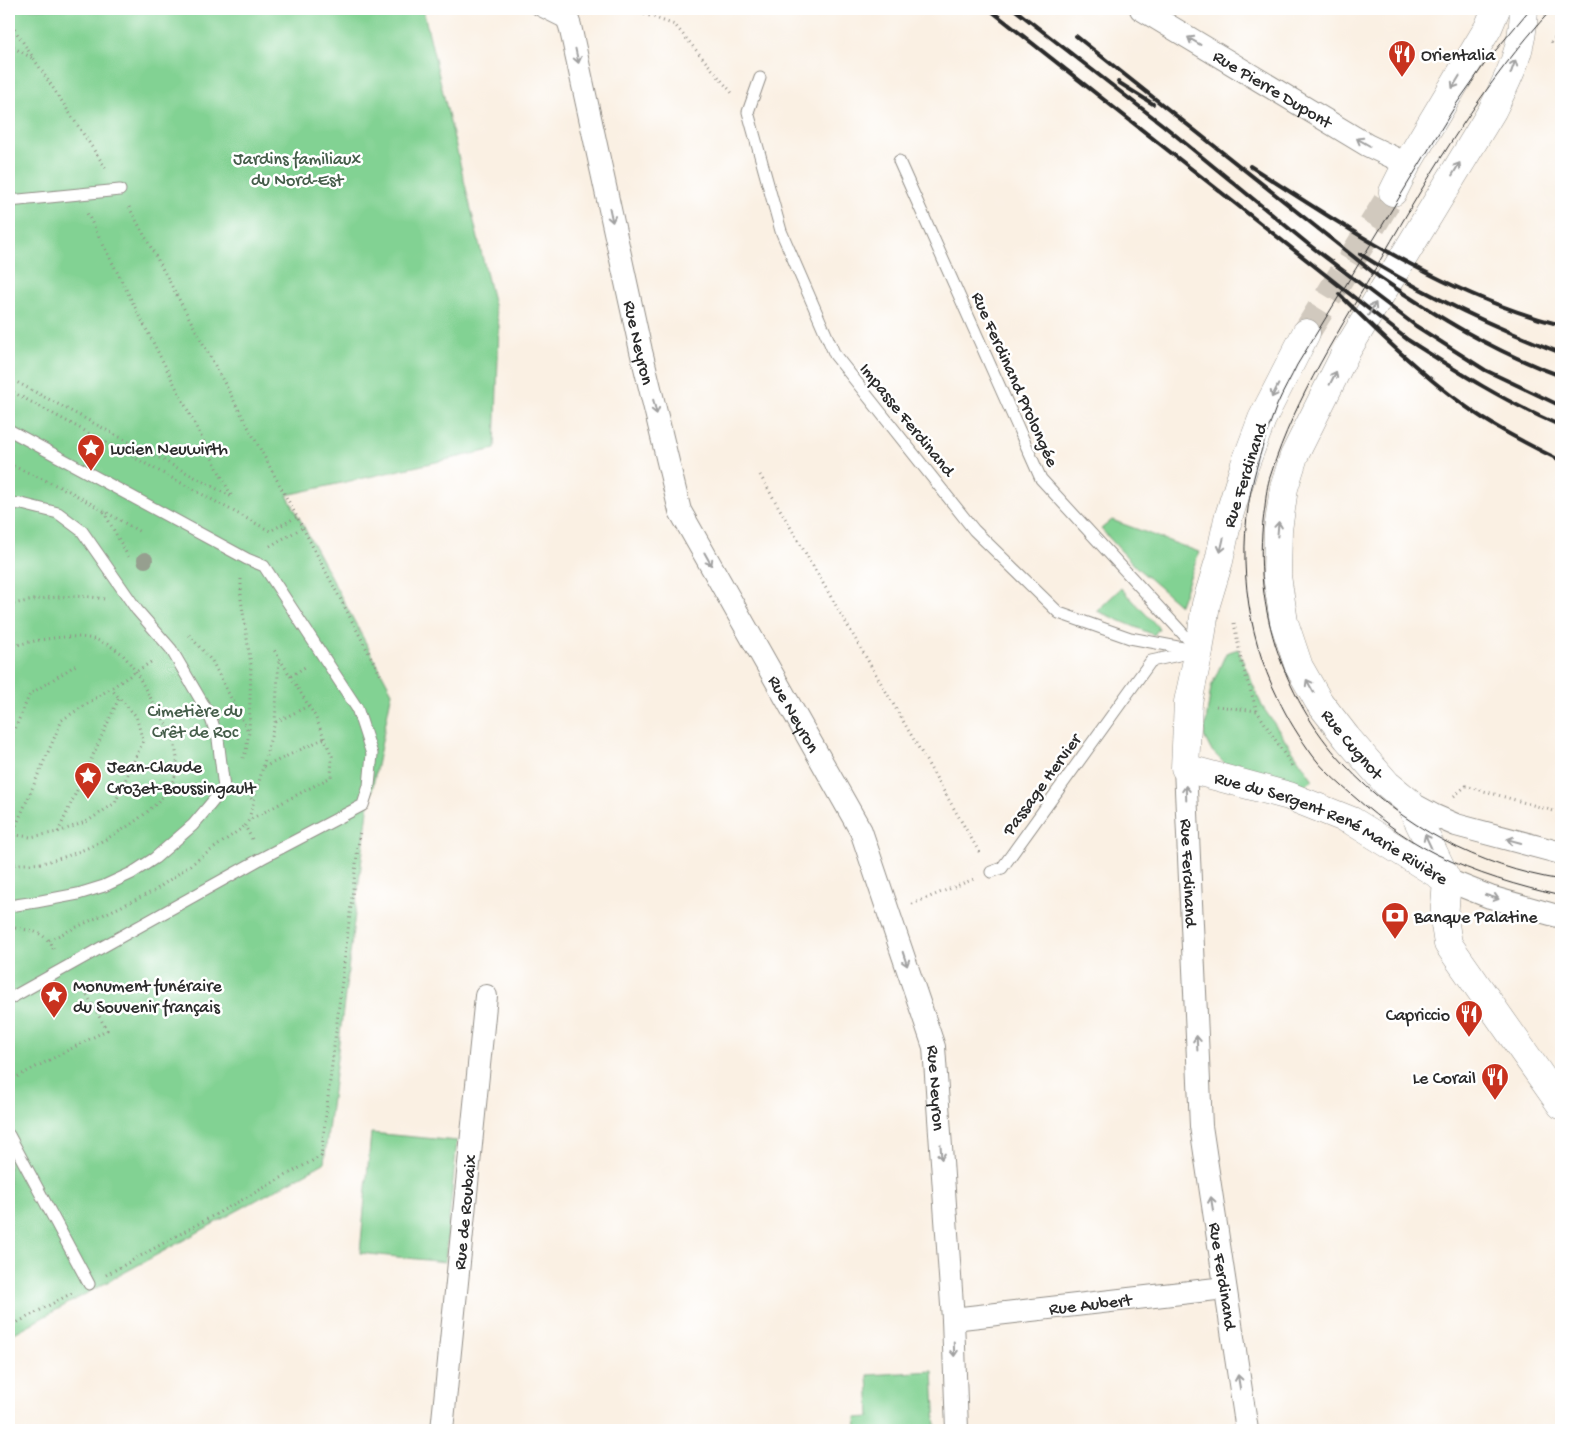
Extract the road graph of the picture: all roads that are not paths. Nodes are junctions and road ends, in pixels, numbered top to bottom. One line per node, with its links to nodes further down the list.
1 (537, 9): 5 (lane)
2 (1141, 9): 8 (street, Rue Pierre Dupont, one-way to 2)
3 (1524, 9): 17 (main road, Rue Cugnot, one-way to 3)
4 (1488, 13): 8 (main road, one-way to 8)
5 (567, 18): 29 (street, Rue Neyron, one-way to 29)
6 (760, 78): 15 (lane, Impasse Ferdinand)
7 (899, 161): 15 (lane, Rue Ferdinand Prolongée)
8 (1407, 164): 10 (main road)
9 (120, 190): 11 (lane)
10 (1393, 192)
11 (9, 200)
12 (1306, 333): 15 (main road, Rue Ferdinand, one-way to 15)
13 (9, 430): 24 (lane)
14 (9, 503): 21 (lane)
15 (1199, 651): 16 (main road, Rue Ferdinand); 19 (lane, Passage Hervier)
16 (1185, 768): 20 (main road, Rue du Sergent René Marie Rivière); 28 (street, Rue Ferdinand, one-way to 16)
17 (1410, 802): 18 (street, one-way to 17); 20 (main road, Rue Cugnot, one-way to 17)
18 (1561, 853)
19 (991, 872)
20 (1447, 880): 22 (street, Rue du Sergent René Marie Rivière, one-way to 22); 25 (main road, Rue Cugnot)
21 (9, 906)
22 (1561, 917)
23 (486, 996): 30 (street, Rue de Roubaix)
24 (9, 999)
25 (1561, 1105)
26 (9, 1135): 27 (lane)
27 (89, 1284)
28 (1225, 1288): 29 (street, Rue Aubert); 32 (street, Rue Ferdinand, one-way to 28)
29 (953, 1320): 31 (street, Rue Neyron, one-way to 31)
30 (442, 1430)
31 (957, 1430)
32 (1247, 1430)

